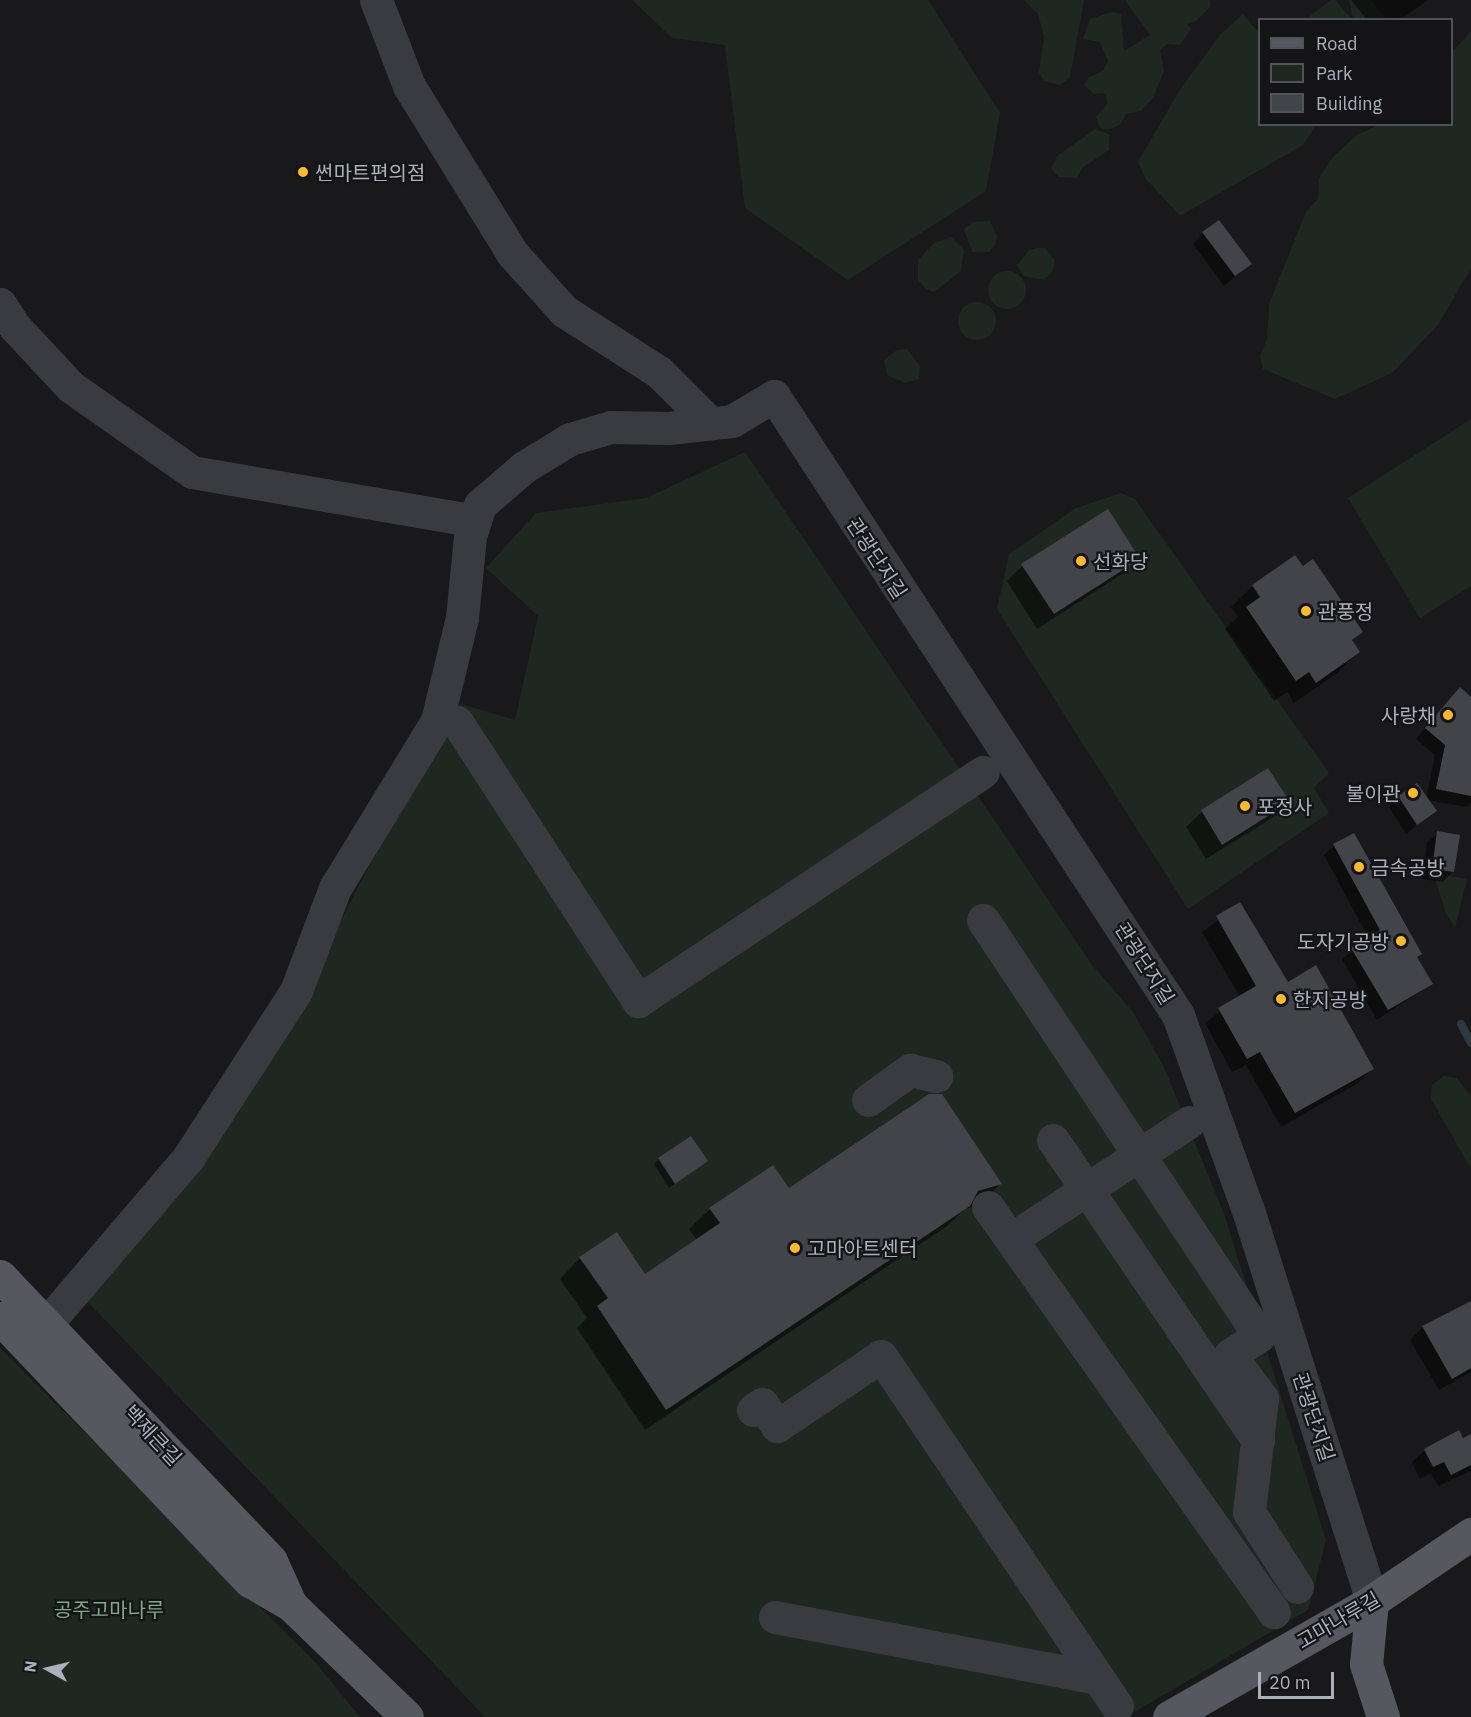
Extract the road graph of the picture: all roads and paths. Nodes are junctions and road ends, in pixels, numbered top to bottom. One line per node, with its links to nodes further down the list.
1 (376, 0): 3 (street)
2 (0, 304): 4 (street)
3 (710, 423): 4 (street); 23 (street, 관광단지길)
4 (475, 520): 18 (street)
5 (457, 722): 6 (street)
6 (983, 771)
7 (983, 920): 12 (street)
8 (936, 1076): 9 (street)
9 (868, 1100)
10 (1189, 1122): 12 (street)
11 (1053, 1140): 13 (street)
12 (1139, 1155): 13 (street); 20 (street)
13 (1087, 1190): 15 (street); 20 (street)
14 (988, 1207): 15 (street)
15 (1011, 1239): 25 (street)
16 (0, 1276): 18 (main road, 백제큰길)
17 (0, 1318): 24 (main road, 백제큰길)
18 (48, 1322): 24 (main road, 백제큰길)
19 (753, 1410): 27 (street)
20 (1257, 1441): 22 (street)
21 (1471, 1534): 23 (main road, 고마나루길)
22 (1297, 1587)
23 (1372, 1601): 30 (main road, 고마나루길); 31 (main road)
24 (291, 1605): 29 (main road, 백제큰길)
25 (1274, 1612)
26 (775, 1617): 27 (street)
27 (1098, 1677): 28 (street)
28 (1117, 1706)
29 (407, 1717)
30 (1169, 1717)
31 (1383, 1717)

